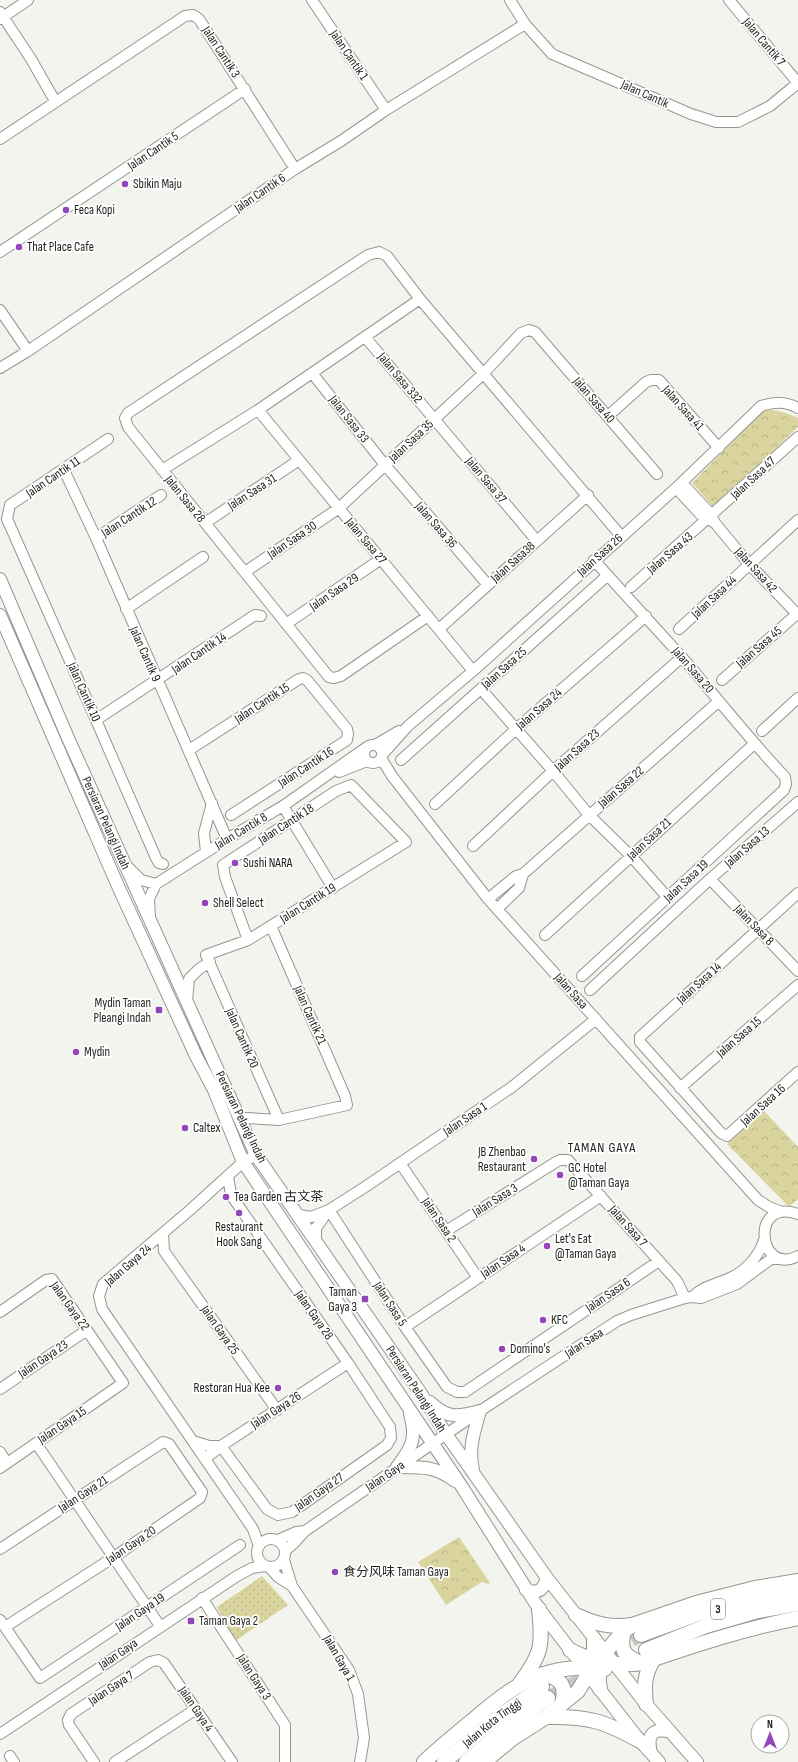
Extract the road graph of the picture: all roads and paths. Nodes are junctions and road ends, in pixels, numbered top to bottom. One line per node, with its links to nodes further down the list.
1 (28, 0): 5 (street)
2 (312, 0): 10 (street, Jalan Cantik 1)
3 (510, 0): 6 (street, Jalan Cantik)
4 (729, 0): 7 (street, Jalan Cantik 7)
5 (1, 16): 9 (street)
6 (525, 24): 7 (street, Jalan Cantik); 10 (street, Jalan Cantik 6)
7 (798, 83)
8 (245, 90): 9 (street, Jalan Cantik 3); 12 (street, Jalan Cantik 3); 13 (street, Jalan Cantik 5)
9 (56, 101): 11 (street)
10 (386, 110): 12 (street, Jalan Cantik 6)
11 (0, 139)
12 (295, 169): 18 (street, Jalan Cantik 6)
13 (0, 252)
14 (420, 299): 17 (street, Jalan Sasa 28); 20 (street); 32 (street)
15 (0, 310): 18 (street)
16 (528, 330): 20 (street, Jalan Sasa 35); 24 (street, Jalan Sasa 40)
17 (365, 337): 21 (street, Jalan Sasa 28); 25 (street, Jalan Sasa 332)
18 (28, 351): 19 (street, Jalan Cantik 6)
19 (0, 368)
20 (484, 373): 25 (street, Jalan Sasa 35); 35 (street)
21 (312, 374): 23 (street, Jalan Sasa 28); 30 (street, Jalan Sasa 33)
22 (798, 408): 28 (street, Jalan Sasa 26)
23 (258, 410): 29 (street, Jalan Sasa 27); 32 (street, Jalan Sasa 28)
24 (608, 416): 28 (street, Jalan Sasa 41); 33 (street, Jalan Sasa 40)
25 (434, 420): 30 (street, Jalan Sasa 35); 44 (street, Jalan Sasa 37)
26 (798, 437): 39 (street, Jalan Sasa 47)
27 (108, 439): 31 (street, Jalan Cantik 11)
28 (719, 448): 34 (street, Jalan Sasa 26)
29 (299, 460): 37 (street, Jalan Sasa 27); 41 (street, Jalan Sasa 31)
30 (385, 466): 37 (street, Jalan Sasa 35); 52 (street, Jalan Sasa 36)
31 (64, 470): 38 (street, Jalan Cantik 11); 43 (street, Jalan Cantik 9)
32 (162, 470): 41 (street, Jalan Sasa 28)
33 (657, 474)
34 (679, 486): 39 (street, Jalan Sasa 42); 42 (street, Jalan Sasa 26)
35 (588, 495): 42 (street); 44 (street, Jalan Sasa38)
36 (161, 496): 43 (street, Jalan Cantik 12)
37 (339, 508): 46 (street, Jalan Sasa 27); 49 (street, Jalan Sasa 30)
38 (6, 519): 71 (street, Jalan Cantik 10)
39 (712, 519): 48 (street, Jalan Sasa 42); 53 (street, Jalan Sasa 43)
40 (798, 520): 48 (street, Jalan Sasa 44)
41 (205, 523): 49 (street, Jalan Sasa 28)
42 (622, 536): 47 (street, Jalan Sasa 26)
43 (96, 538): 54 (street, Jalan Cantik 9)
44 (537, 541): 52 (street, Jalan Sasa38)
45 (203, 557): 54 (street)
46 (381, 559): 58 (street, Jalan Sasa 27); 60 (street, Jalan Sasa 29)
47 (594, 560): 50 (street, Jalan Sasa 20); 64 (street, Jalan Sasa 26)
48 (749, 564): 56 (street, Jalan Sasa 42); 62 (street, Jalan Sasa 44)
49 (245, 572): 60 (street, Jalan Sasa 28)
50 (608, 575): 59 (street, Jalan Sasa 20); 67 (street, Jalan Sasa 25)
51 (0, 579): 95 (main road, Persiaran Pelangi Indah)
52 (488, 585): 61 (street, Jalan Sasa38)
53 (632, 587)
54 (126, 609): 66 (street, Jalan Cantik 9)
55 (0, 614): 123 (main road, Persiaran Pelangi Indah)
56 (798, 614): 65 (street, Jalan Sasa 45)
57 (261, 616): 66 (street, Jalan Cantik 14)
58 (428, 616): 60 (street, Jalan Sasa 28); 61 (street, Jalan Sasa 27)
59 (646, 616): 63 (street, Jalan Sasa 20); 73 (street, Jalan Sasa 24)
60 (286, 624)
61 (439, 629): 64 (street, Jalan Sasa 27)
62 (679, 629)
63 (682, 657): 69 (street, Jalan Sasa 20); 80 (street, Jalan Sasa 23)
64 (473, 671): 72 (street, Jalan Sasa 26)
65 (722, 680)
66 (157, 681): 71 (street, Jalan Cantik 14); 77 (street, Jalan Cantik 9)
67 (481, 689): 73 (street); 79 (street, Jalan Sasa 25)
68 (798, 698): 74 (street)
69 (719, 701): 75 (street, Jalan Sasa 20); 88 (street, Jalan Sasa 22)
70 (328, 706): 77 (street, Jalan Cantik 15); 87 (street, Jalan Cantik 16)
71 (96, 720): 96 (street, Jalan Cantik 10)
72 (408, 726): 76 (street, Jalan Sasa 26); 78 (street, Jalan Sasa 26)
73 (516, 729): 80 (street); 85 (street, Jalan Sasa 24)
74 (762, 731)
75 (754, 744): 82 (street, Jalan Sasa 20); 94 (street, Jalan Sasa 21)
76 (371, 746): 78 (street, Jalan Sasa); 78 (street); 81 (street, Jalan Sasa 26)
77 (189, 750): 84 (street, Jalan Cantik 9)
78 (376, 759): 81 (street); 103 (street, Jalan Sasa)
79 (401, 760)
80 (554, 771): 88 (street); 92 (street, Jalan Sasa 23)
81 (326, 777): 86 (street, Jalan Cantik 8)
82 (786, 784): 102 (street, Jalan Sasa 19)
83 (798, 802): 98 (street, Jalan Sasa 13)
84 (212, 803): 90 (street, Jalan Cantik 9); 93 (street)
85 (435, 804)
86 (283, 806): 89 (street); 90 (street, Jalan Cantik 8)
87 (231, 815)
88 (589, 815): 94 (street); 97 (street, Jalan Sasa 22)
89 (292, 820): 91 (street, Jalan Cantik 18); 100 (street); 109 (street, Jalan Cantik 18)
90 (227, 839): 93 (street, Jalan Cantik 8)
91 (406, 842): 100 (street, Jalan Cantik 19)
92 (473, 846)
93 (206, 852): 99 (street, Jalan Cantik 8)
94 (631, 856): 102 (street); 108 (street, Jalan Sasa 21)
95 (124, 862): 99 (street); 105 (main road, Persiaran Pelangi Indah)
96 (162, 864)
97 (523, 874): 103 (street, Jalan Sasa 22); 104 (street, Jalan Sasa 22)
98 (710, 879): 107 (street, Jalan Sasa 8); 114 (street, Jalan Sasa 13)
99 (156, 884): 105 (street)
100 (333, 888): 106 (street, Jalan Cantik 19)
101 (798, 893): 107 (street, Jalan Sasa 14)
102 (668, 898): 112 (street, Jalan Sasa 19)
103 (488, 899): 104 (street, Jalan Sasa)
104 (497, 909): 116 (street, Jalan Sasa)
105 (150, 920): 115 (main road, Persiaran Pelangi Indah)
106 (271, 926): 109 (street, Jalan Cantik 19); 120 (street, Jalan Cantik 21)
107 (758, 928): 111 (street, Jalan Sasa 8); 118 (street, Jalan Sasa 14)
108 (545, 935)
109 (248, 940): 110 (street, Jalan Cantik 19)
110 (208, 959): 115 (street, Jalan Cantik 19); 120 (street, Jalan Cantik 20)
111 (798, 971)
112 (582, 976)
113 (798, 985): 118 (street, Jalan Sasa 15)
114 (590, 990)
115 (188, 1001): 119 (main road, Persiaran Pelangi Indah)
116 (596, 1020): 124 (street, Jalan Sasa 1); 129 (street, Jalan Sasa)
117 (798, 1072): 118 (street, Jalan Sasa 16)
118 (680, 1088)
119 (240, 1120): 120 (street); 121 (main road, Persiaran Pelangi Indah)
120 (279, 1120)
121 (256, 1155): 123 (street, Jalan Gaya 24); 133 (main road, Persiaran Pelangi Indah)
122 (564, 1160): 128 (street, Jalan Sasa 7); 135 (street, Jalan Sasa 3)
123 (243, 1162): 125 (street, Jalan Gaya 24); 154 (main road, Persiaran Pelangi Indah)
124 (400, 1163): 130 (street, Jalan Sasa 1); 135 (street, Jalan Sasa 2)
125 (228, 1176): 126 (street, Jalan Gaya 24); 127 (street, Jalan Gaya 28)
126 (215, 1188): 127 (street); 136 (street, Jalan Gaya 24)
127 (231, 1195): 149 (street, Jalan Gaya 28)
128 (601, 1196): 143 (street, Jalan Sasa 7); 144 (street, Jalan Sasa 4)
129 (758, 1200): 131 (street, Jalan Sasa); 134 (street, Jalan Sasa)
130 (329, 1210): 133 (street, Jalan Sasa 1); 138 (street, Jalan Sasa 1); 147 (street, Jalan Sasa 5)
131 (782, 1212): 132 (street, Jalan Sasa); 134 (street)
132 (798, 1214)
133 (299, 1215): 138 (main road, Persiaran Pelangi Indah)
134 (765, 1226): 137 (street, Jalan Sasa)
135 (446, 1231): 144 (street, Jalan Sasa 2)
136 (163, 1234): 139 (street, Jalan Gaya 24); 140 (street)
137 (764, 1240): 141 (street); 145 (street, Jalan Sasa)
138 (316, 1241): 152 (main road, Persiaran Pelangi Indah)
139 (150, 1245): 140 (street); 160 (street, Jalan Gaya 24)
140 (164, 1251): 155 (street, Jalan Gaya 25)
141 (782, 1258): 142 (street, Jalan Sasa); 145 (street, Jalan Sasa)
142 (797, 1258)
143 (659, 1261): 145 (street, Jalan Sasa 7); 153 (street, Jalan Sasa 6)
144 (478, 1278): 147 (street, Jalan Sasa 4)
145 (688, 1298): 156 (street, Jalan Sasa)
146 (0, 1312): 148 (street, Jalan Gaya 22)
147 (405, 1327): 153 (street, Jalan Sasa 5)
148 (87, 1330): 150 (street, Jalan Gaya 22); 151 (street, Jalan Gaya 23)
149 (348, 1363): 155 (street, Jalan Gaya 26); 158 (street, Jalan Gaya 28)
150 (123, 1383): 161 (street, Jalan Gaya 15)
151 (0, 1389)
152 (420, 1392): 156 (main road); 157 (main road, Persiaran Pelangi Indah)
153 (457, 1392)
154 (408, 1406): 162 (main road, Persiaran Pelangi Indah); 167 (main road)
155 (276, 1410): 163 (street, Jalan Gaya 26)
156 (480, 1411): 157 (street, Jalan Sasa); 168 (main road)
157 (446, 1434): 162 (street, Jalan Gaya); 168 (main road, Persiaran Pelangi Indah)
158 (391, 1438): 163 (street, Jalan Gaya 27)
159 (167, 1442): 170 (street, Jalan Gaya 21); 178 (street, Jalan Gaya 20)
160 (193, 1442): 163 (street); 165 (street, Jalan Gaya 24)
161 (36, 1443): 166 (street, Jalan Gaya 15); 170 (street)
162 (433, 1443): 167 (street, Jalan Gaya); 169 (main road, Persiaran Pelangi Indah)
163 (221, 1446): 165 (street, Jalan Gaya 26)
164 (0, 1452): 166 (street)
165 (206, 1458): 171 (street, Jalan Gaya 24)
166 (3, 1465)
167 (397, 1468): 169 (main road); 172 (street, Jalan Gaya)
168 (474, 1475): 181 (main road, Persiaran Pelangi Indah)
169 (462, 1487): 184 (main road, Persiaran Pelangi Indah)
170 (74, 1499): 175 (street, Jalan Gaya 21); 178 (street)
171 (253, 1528): 173 (street, Jalan Gaya 24); 176 (street, Jalan Gaya 24)
172 (305, 1531): 173 (street, Jalan Gaya); 177 (street, Jalan Gaya)
173 (274, 1539): 176 (street); 177 (street)
174 (240, 1545): 188 (street, Jalan Gaya 19)
175 (0, 1549)
176 (258, 1550): 179 (street); 180 (street, Jalan Gaya)
177 (284, 1555): 179 (street); 183 (street, Jalan Gaya 1)
178 (114, 1557): 188 (street); 192 (street, Jalan Gaya 20)
179 (267, 1566): 180 (street, Jalan Gaya); 183 (street, Jalan Gaya 1)
180 (237, 1576): 186 (street, Jalan Gaya)
181 (547, 1578): 184 (main road); 190 (main road, Persiaran Pelangi Indah)
182 (798, 1581): 194 (highway)
183 (292, 1586): 215 (street, Jalan Gaya 1)
184 (526, 1590): 189 (main road, Persiaran Pelangi Indah)
185 (798, 1592): 194 (highway, 3)
186 (202, 1598): 193 (street, Jalan Gaya); 214 (street, Jalan Gaya 3)
187 (798, 1604): 197 (highway, 3)
188 (147, 1607): 192 (street, Jalan Gaya 19); 193 (street)
189 (538, 1609): 196 (main road, Persiaran Pelangi Indah); 200 (highway)
190 (576, 1616): 194 (highway); 195 (main road, Persiaran Pelangi Indah)
191 (798, 1618): 197 (highway)
192 (2, 1623)
193 (160, 1626): 208 (street, Jalan Gaya)
194 (632, 1630): 197 (highway); 199 (highway)
195 (594, 1639): 199 (highway)
196 (570, 1650): 199 (highway)
197 (647, 1657): 199 (highway); 204 (highway)
198 (158, 1660): 205 (street, Jalan Gaya 4); 211 (street, Jalan Gaya 7)
199 (600, 1666): 201 (highway); 202 (highway); 203 (highway); 204 (main road)
200 (517, 1686): 201 (highway); 216 (highway)
201 (544, 1686): 203 (highway); 217 (highway, Jalan Kota Tinggi); 218 (highway, Jalan Kota Tinggi)
202 (600, 1689): 209 (main road)
203 (562, 1704): 206 (highway)
204 (646, 1704): 207 (main road)
205 (196, 1709): 212 (street); 213 (street, Jalan Gaya 4)
206 (546, 1717): 209 (highway); 219 (highway)
207 (671, 1732): 210 (main road); 220 (main road)
208 (0, 1734)
209 (640, 1741): 210 (main road)
210 (655, 1758)
211 (94, 1762)
212 (115, 1762)
213 (232, 1762)
214 (285, 1762)
215 (360, 1762)
216 (424, 1762)
217 (444, 1762)
218 (466, 1762)
219 (484, 1762)
220 (697, 1762)

